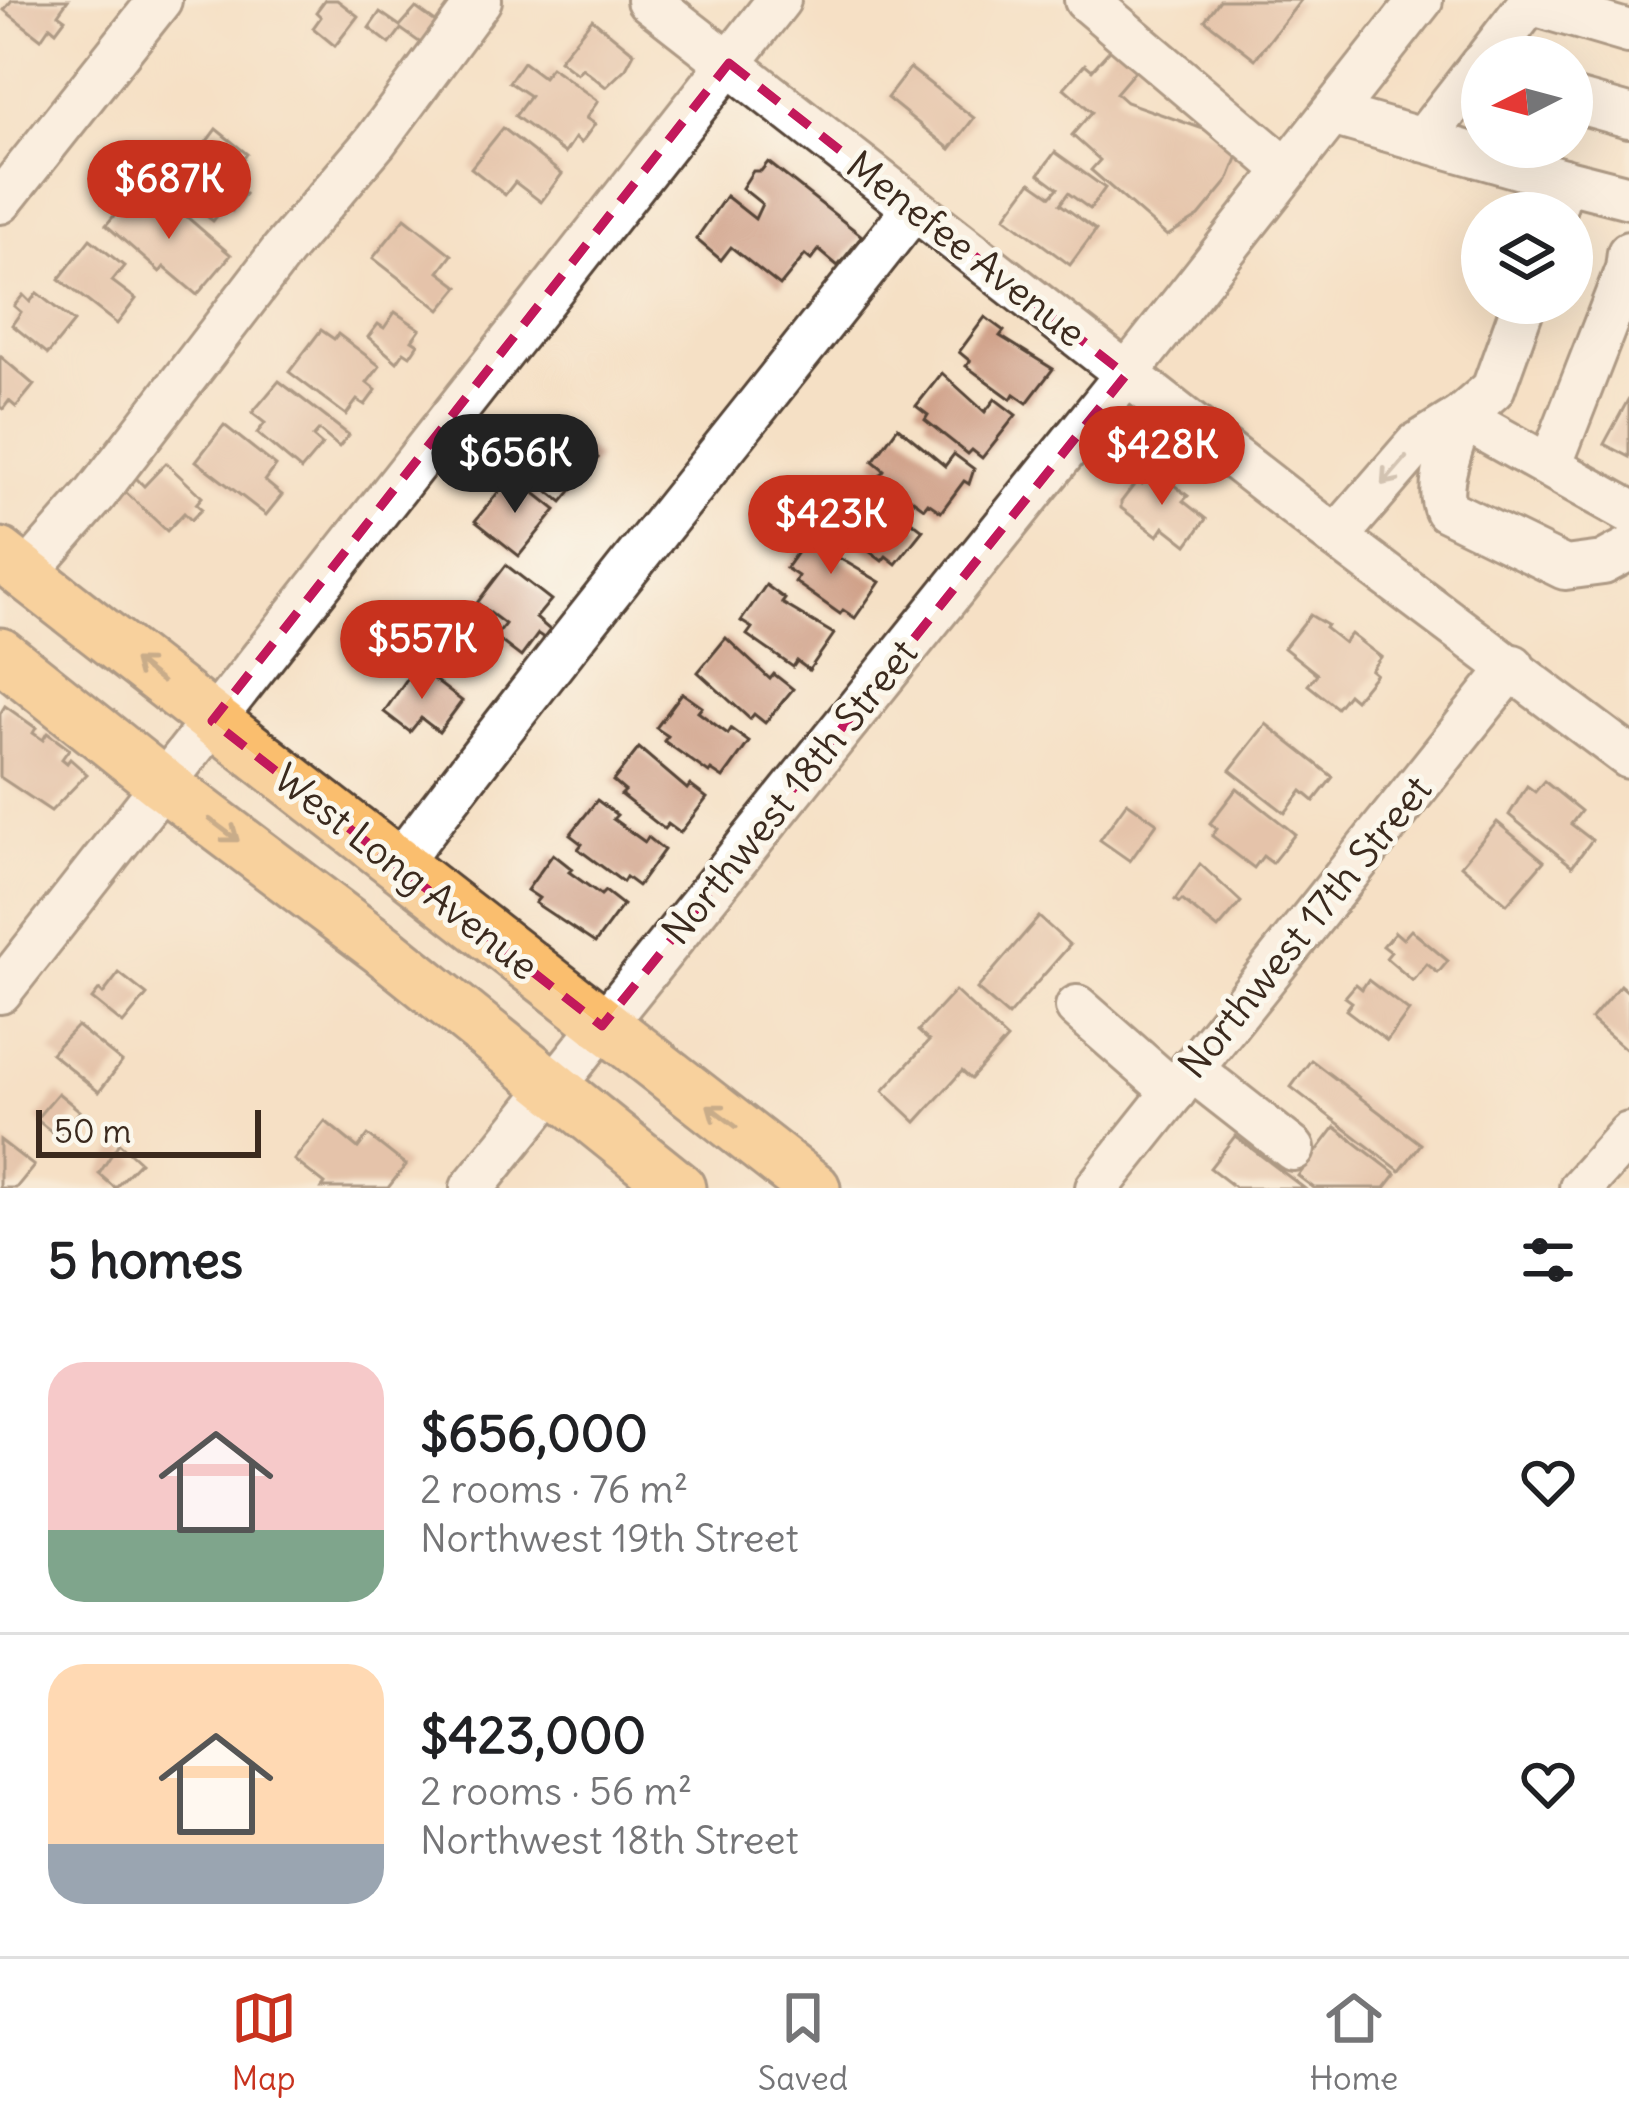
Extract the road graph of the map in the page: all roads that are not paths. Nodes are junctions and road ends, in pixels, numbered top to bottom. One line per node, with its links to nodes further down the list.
1 (160, 0): 20 (street)
2 (480, 0): 30 (street)
3 (648, 0): 10 (street, Menefee Avenue)
4 (778, 0): 10 (street)
5 (1086, 0): 16 (street)
6 (1421, 0): 13 (street, Northwest 18th Street)
7 (1531, 2): 8 (street); 9 (street)
8 (1629, 32)
9 (1505, 36)
10 (729, 63): 21 (street, Menefee Avenue); 33 (street)
11 (1461, 93): 15 (street)
12 (1593, 106): 14 (street)
13 (1332, 113): 15 (street); 16 (street, Northwest 18th Street)
14 (1629, 116)
15 (1423, 140): 17 (street)
16 (1287, 170): 24 (street, Northwest 18th Street)
17 (1546, 192)
18 (1629, 196): 19 (street)
19 (1593, 197)
20 (0, 202)
21 (914, 208): 24 (street, Menefee Avenue); 36 (street)
22 (1629, 253): 26 (street)
23 (1516, 324): 25 (street)
24 (1126, 375): 28 (street, Menefee Avenue); 39 (street, Northwest 18th Street)
25 (1461, 417): 26 (street); 28 (street, one-way to 28); 29 (street)
26 (1550, 466): 27 (street)
27 (1629, 512)
28 (1337, 536): 32 (street, Menefee Avenue)
29 (1629, 549)
30 (13, 564): 33 (main road, West Long Avenue, one-way to 30)
31 (0, 654): 35 (main road, West Long Avenue)
32 (1513, 666): 34 (street, Menefee Avenue); 40 (street, Northwest 17th Street)
33 (212, 721): 35 (street); 36 (main road, West Long Avenue)
34 (1629, 757)
35 (163, 784): 37 (street); 41 (main road, West Long Avenue, one-way to 41)
36 (398, 866): 39 (main road, West Long Avenue)
37 (0, 992)
38 (1077, 1006): 40 (street)
39 (602, 1026): 41 (street, Northwest 18th Street); 46 (main road, West Long Avenue, one-way to 39)
40 (1182, 1080): 43 (street); 47 (street, Northwest 17th Street)
41 (552, 1088): 44 (street, Northwest 18th Street); 45 (main road, West Long Avenue)
42 (1629, 1134): 48 (street)
43 (1293, 1148)
44 (472, 1188)
45 (679, 1188)
46 (814, 1188)
47 (1097, 1188)
48 (1581, 1188)

